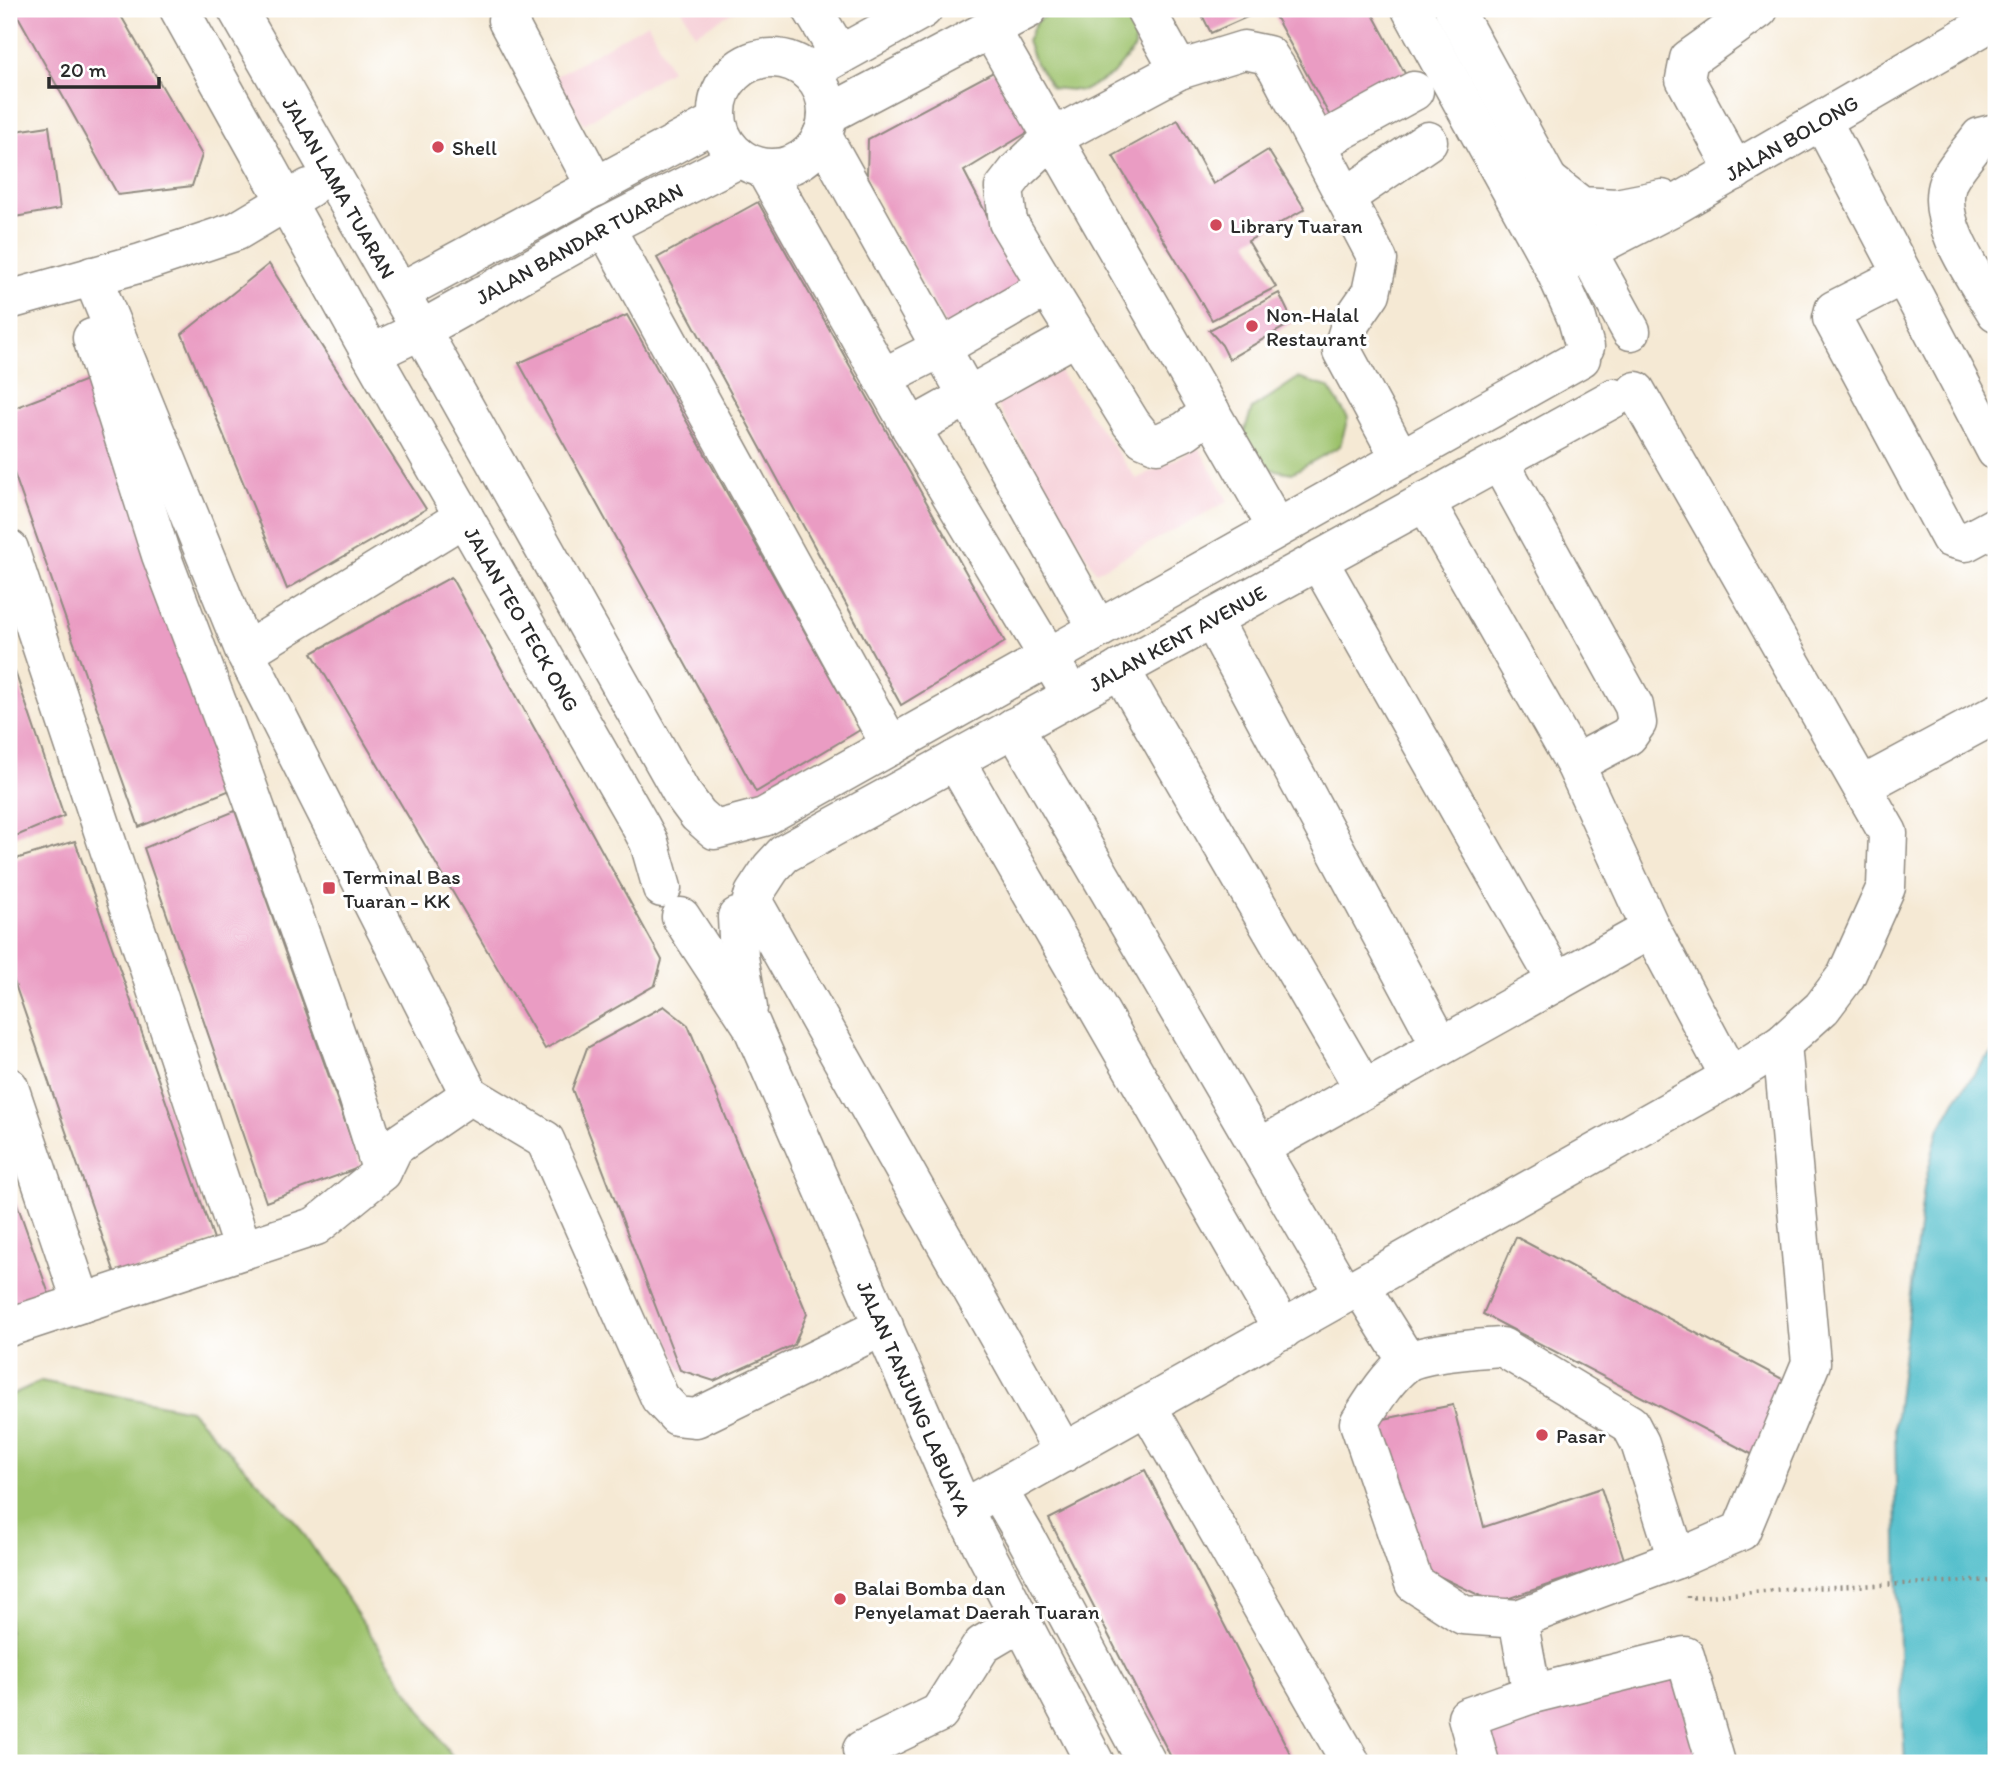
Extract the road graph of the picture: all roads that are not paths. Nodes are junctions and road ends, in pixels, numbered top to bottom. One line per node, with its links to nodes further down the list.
1 (179, 9): 29 (street)
2 (237, 9): 25 (street, JALAN LAMA TUARAN)
3 (812, 9): 13 (street)
4 (923, 9): 13 (street)
5 (1028, 9): 12 (street)
6 (1145, 9): 14 (street)
7 (1411, 9): 33 (street)
8 (1454, 9): 26 (street)
9 (1759, 9): 24 (street)
10 (1996, 19): 17 (street, JALAN BOLONG)
11 (507, 20): 27 (street)
12 (991, 30): 18 (street); 20 (street)
13 (824, 63): 16 (street); 18 (street)
14 (1179, 70): 20 (street); 22 (street)
15 (1414, 91): 22 (street)
16 (717, 121): 23 (street); 27 (street, JALAN BANDAR TUARAN)
17 (1822, 121): 24 (street, JALAN BOLONG); 34 (street)
18 (825, 125): 23 (street); 44 (street)
19 (1996, 133): 39 (street)
20 (1052, 138): 36 (street); 49 (street)
21 (1428, 141): 28 (street)
22 (1317, 144): 28 (street)
23 (752, 163): 31 (street, JALAN BANDAR TUARAN); 46 (street)
24 (1735, 171): 30 (street, JALAN BOLONG)
25 (333, 176): 29 (street); 37 (street, JALAN LAMA TUARAN)
26 (1548, 181): 30 (street); 33 (street)
27 (596, 187): 37 (street, JALAN BANDAR TUARAN)
28 (1346, 197): 52 (street)
29 (286, 200): 32 (street); 43 (street)
30 (1684, 200): 33 (street, JALAN BOLONG); 40 (street)
31 (605, 227): 41 (street, JALAN BANDAR TUARAN); 68 (street)
32 (237, 231): 35 (street); 43 (street)
33 (1570, 259): 40 (street); 45 (street)
34 (1903, 275): 51 (street); 56 (street)
35 (82, 278): 38 (street); 62 (street); 85 (street)
36 (1047, 287): 42 (street); 44 (street)
37 (400, 292): 41 (street, JALAN LAMA TUARAN)
38 (9, 300)
39 (1996, 312)
40 (1622, 316): 45 (street); 47 (street)
41 (421, 330): 43 (street, JALAN BANDAR TUARAN); 72 (street)
42 (1076, 336): 48 (street); 49 (street)
43 (367, 348): 55 (street, JALAN TEO TECK ONG)
44 (941, 348): 46 (street); 48 (street)
45 (1583, 353): 47 (street); 52 (street)
46 (882, 378): 50 (street)
47 (1625, 394): 53 (street, JALAN KENT AVENUE); 71 (street)
48 (968, 396): 50 (street); 61 (street)
49 (1211, 412): 57 (street)
50 (911, 428): 63 (street)
51 (1996, 451)
52 (1401, 458): 57 (street)
53 (1499, 461): 54 (street, JALAN KENT AVENUE); 70 (street)
54 (1425, 501): 59 (street, JALAN KENT AVENUE); 70 (street)
55 (464, 517): 62 (street); 73 (street, JALAN TEO TECK ONG)
56 (1996, 526)
57 (1277, 528): 61 (street)
58 (9, 549): 86 (street)
59 (1318, 560): 60 (street, JALAN KENT AVENUE); 76 (street)
60 (1212, 618): 64 (street, JALAN KENT AVENUE); 79 (street)
61 (1098, 629): 63 (street)
62 (245, 652): 83 (street)
63 (1049, 657): 65 (street); 68 (street)
64 (1120, 669): 65 (street, JALAN KENT AVENUE); 82 (street)
65 (1071, 696): 67 (street, JALAN KENT AVENUE)
66 (1996, 714): 71 (street)
67 (1014, 727): 69 (street, JALAN KENT AVENUE); 84 (street)
68 (891, 746): 72 (street)
69 (955, 760): 74 (street, JALAN KENT AVENUE); 91 (street)
70 (1575, 764): 75 (street)
71 (1862, 786): 78 (street)
72 (715, 830): 73 (street); 74 (street)
73 (672, 902): 74 (street); 77 (street, JALAN TEO TECK ONG)
74 (748, 904): 77 (street); 94 (street)
75 (1651, 929): 76 (street); 80 (street)
76 (1557, 982): 79 (street)
77 (751, 1024): 89 (street, JALAN TANJUNG LABUAYA)
78 (1782, 1044): 80 (street); 97 (street)
79 (1441, 1046): 82 (street)
80 (1730, 1077): 87 (street)
81 (9, 1087): 88 (street)
82 (1364, 1089): 84 (street)
83 (470, 1095): 85 (street); 89 (street)
84 (1259, 1148): 87 (street)
85 (382, 1172): 86 (street)
86 (243, 1250): 88 (street)
87 (1352, 1290): 91 (street); 92 (street)
88 (82, 1303): 90 (street)
89 (884, 1325): 96 (street, JALAN TANJUNG LABUAYA)
90 (9, 1327)
91 (1283, 1329): 93 (street)
92 (1407, 1362): 97 (street); 98 (street)
93 (1147, 1406): 94 (street); 104 (street)
94 (1064, 1453): 95 (street)
95 (998, 1490): 96 (street); 103 (street)
96 (963, 1509): 99 (street, JALAN TANJUNG LABUAYA)
97 (1677, 1559): 98 (street)
98 (1518, 1619): 100 (street)
99 (1021, 1622): 101 (street); 102 (street, JALAN TANJUNG LABUAYA)
100 (1532, 1694): 105 (street); 106 (street)
101 (862, 1750)
102 (1095, 1763)
103 (1147, 1763)
104 (1351, 1763)
105 (1480, 1763)
106 (1716, 1763)

